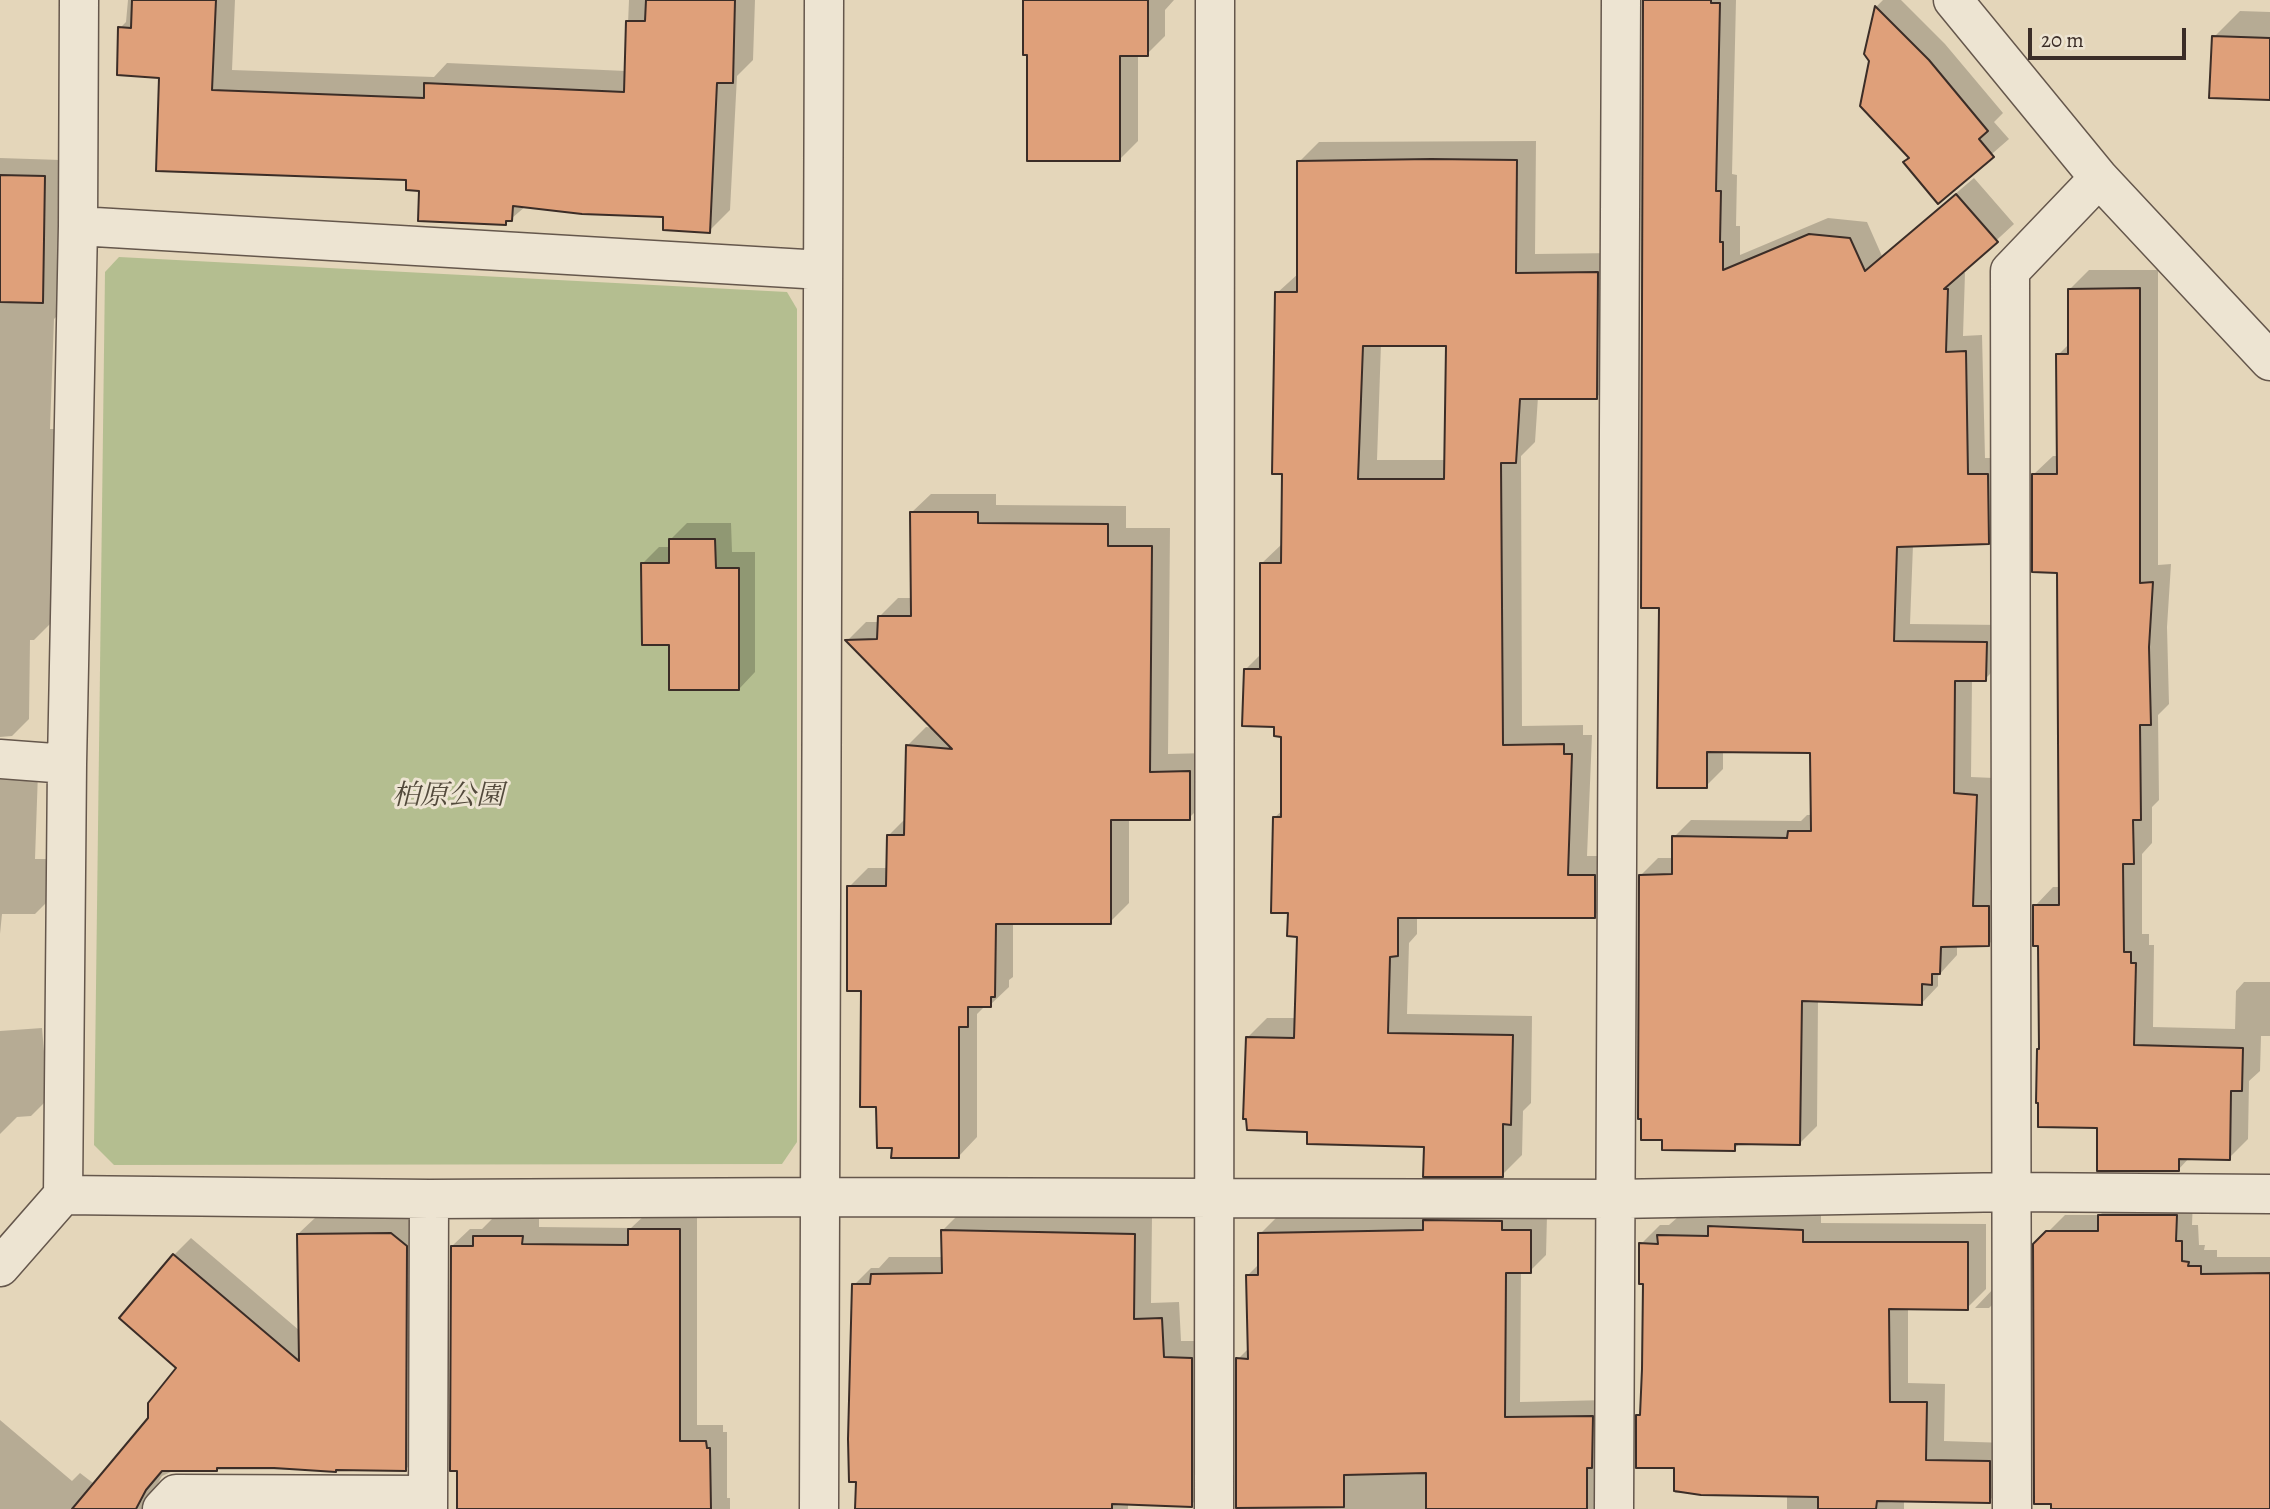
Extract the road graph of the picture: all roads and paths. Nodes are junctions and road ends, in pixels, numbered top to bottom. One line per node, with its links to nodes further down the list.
1 (79, 0): 7 (street)
2 (824, 0): 8 (street)
3 (1215, 0): 16 (street)
4 (1620, 0): 18 (street)
5 (1953, 0): 6 (street)
6 (2099, 178): 9 (street); 12 (street)
7 (78, 226): 8 (street); 11 (street)
8 (821, 270): 15 (street)
9 (2270, 361)
10 (0, 759): 11 (street)
11 (67, 764): 14 (street)
12 (2012, 1192): 13 (street); 18 (street); 25 (street)
13 (2270, 1194)
14 (64, 1195): 17 (street); 19 (street)
15 (820, 1197): 16 (street); 17 (street); 22 (street)
16 (1213, 1198): 18 (street); 23 (street)
17 (429, 1199): 20 (street)
18 (1615, 1199): 24 (street)
19 (0, 1267)
20 (428, 1502): 21 (street)
21 (162, 1509)
22 (819, 1509)
23 (1214, 1509)
24 (1614, 1509)
25 (2012, 1509)

